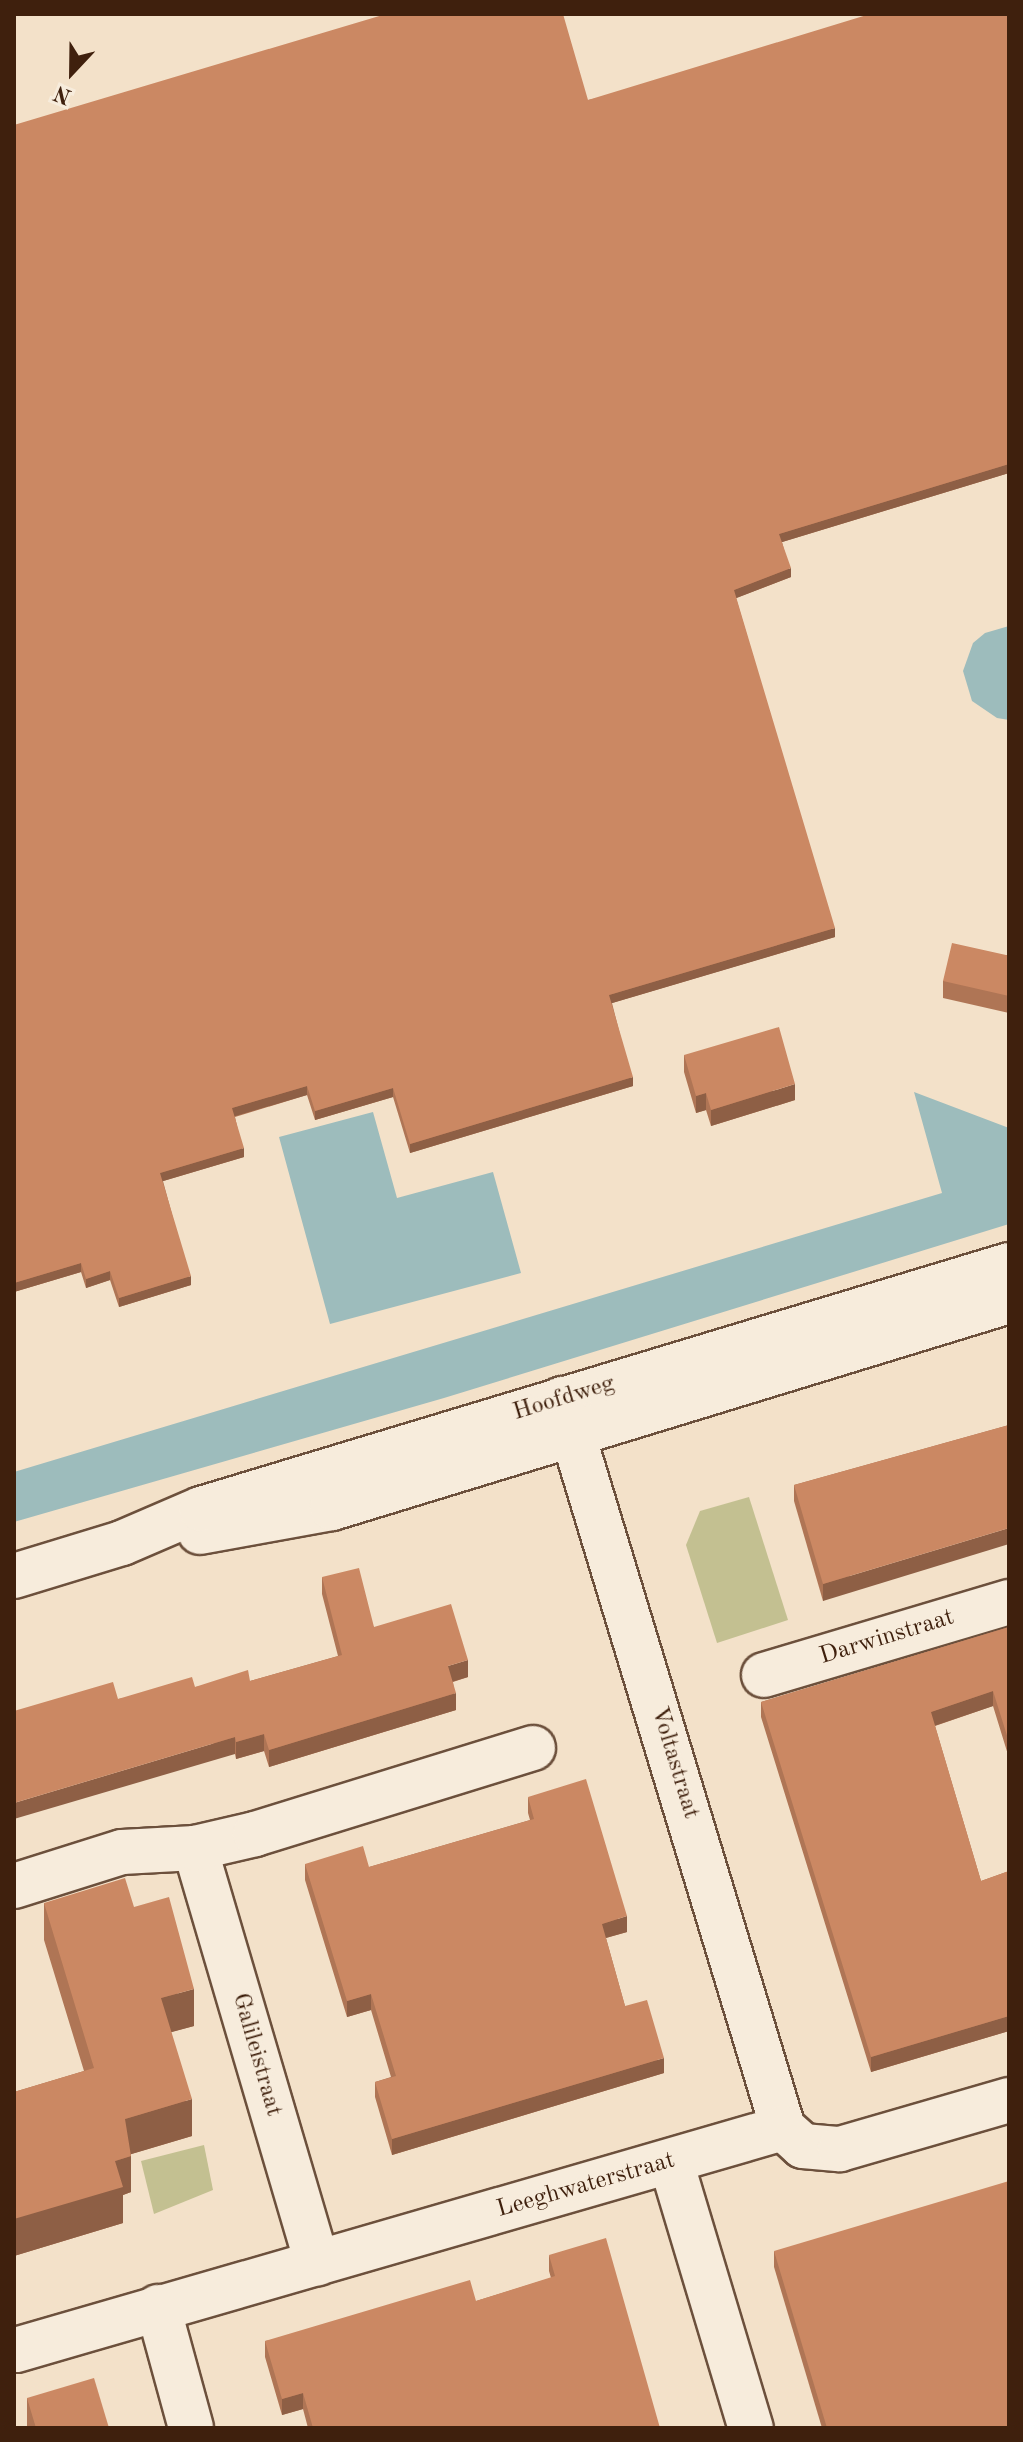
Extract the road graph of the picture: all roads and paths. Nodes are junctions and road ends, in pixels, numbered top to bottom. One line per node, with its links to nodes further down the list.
1 (1009, 1265): 3 (street, Hoofdweg)
2 (1009, 1301): 3 (street, Hoofdweg)
3 (568, 1418): 4 (street, Hoofdweg); 11 (street, Voltastraat)
4 (14, 1576)
5 (1009, 1602): 6 (street, Darwinstraat)
6 (764, 1675)
7 (533, 1748): 8 (street)
8 (195, 1848): 9 (street); 13 (street, Galileistraat)
9 (14, 1886)
10 (1009, 2100): 11 (street)
11 (783, 2128): 12 (street, Leeghwaterstraat)
12 (671, 2162): 13 (street, Leeghwaterstraat); 17 (street)
13 (317, 2263): 14 (street, Leeghwaterstraat)
14 (158, 2307): 15 (street, Leeghwaterstraat); 16 (street)
15 (16, 2350)
16 (191, 2428)
17 (751, 2428)

